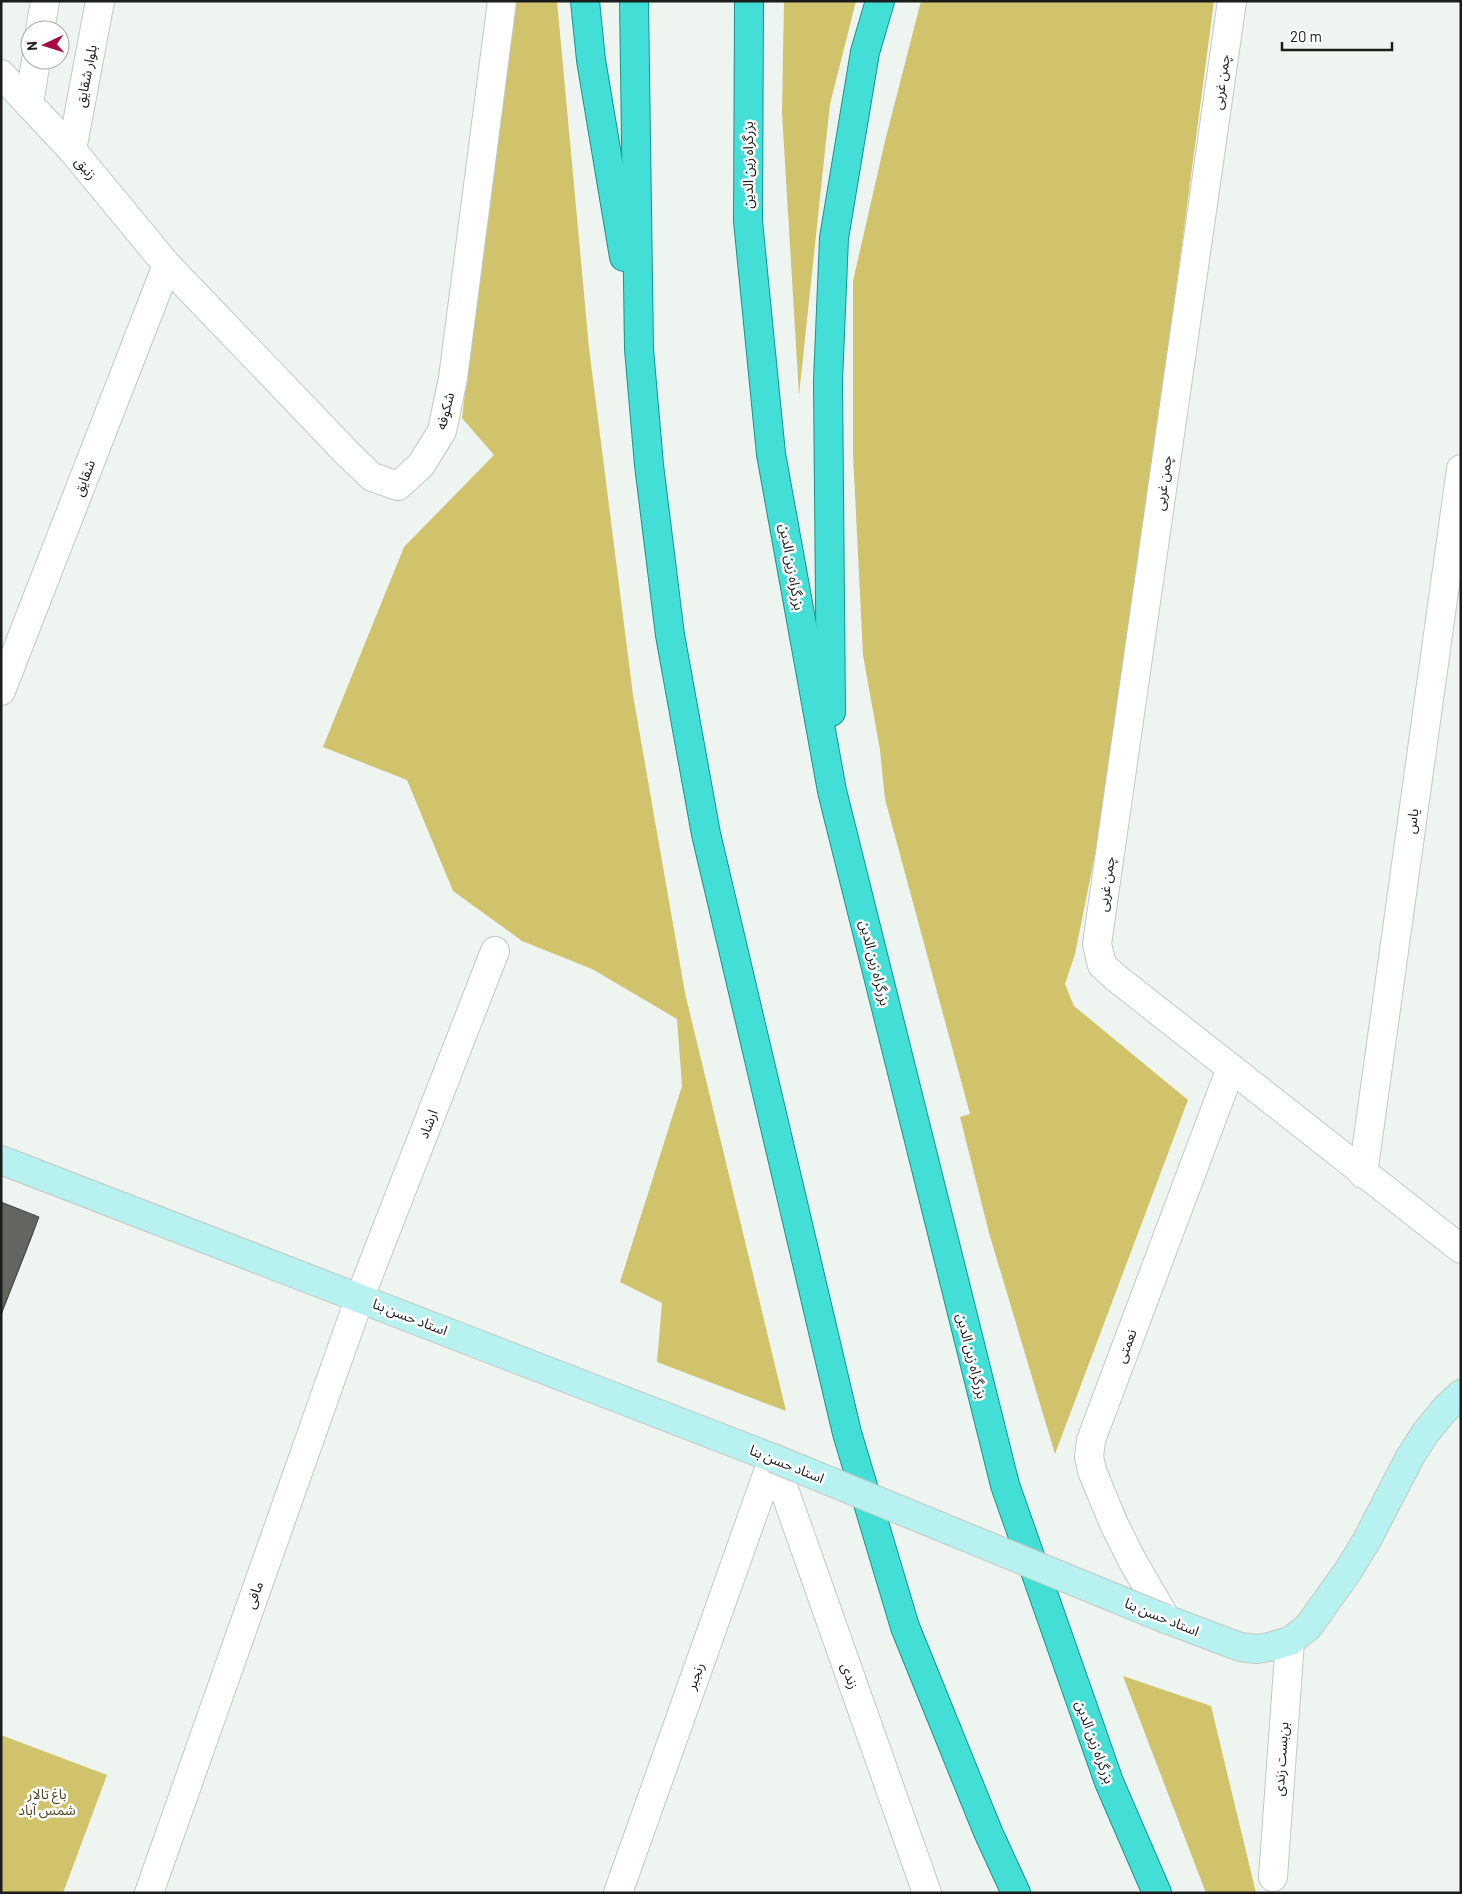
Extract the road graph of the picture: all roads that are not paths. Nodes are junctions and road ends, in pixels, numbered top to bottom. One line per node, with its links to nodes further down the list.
1 (45, 1): 9 (street)
2 (100, 1): 13 (street, بلوار شقایق)
3 (502, 1): 14 (street, شکوفه)
4 (585, 1): 15 (highway)
5 (634, 1): 15 (highway)
6 (749, 1): 18 (highway, بزرگراه زین الدین)
7 (880, 1): 18 (highway)
8 (1232, 1): 20 (street, چمن غربی)
9 (42, 20)
10 (34, 70): 12 (street)
11 (1, 74): 12 (street, زنبق)
12 (29, 104): 13 (street, زنبق)
13 (72, 150): 14 (street, زنبق)
14 (168, 265): 17 (street, شقایق)
15 (639, 348): 33 (highway)
16 (1461, 469): 22 (street, یاس)
17 (1, 691)
18 (832, 791): 34 (highway, بزرگراه زین الدین)
19 (495, 951): 24 (street, ارشاد)
20 (1231, 1068): 22 (street); 27 (street, نعمتی)
21 (1, 1160): 24 (main road, استاد حسن بنا)
22 (1363, 1174): 23 (street)
23 (1461, 1249)
24 (360, 1297): 26 (main road, استاد حسن بنا); 30 (street, مافی)
25 (1461, 1394): 28 (main road, استاد حسن بنا)
26 (774, 1458): 27 (main road, استاد حسن بنا, bridge); 31 (street, رنجبر); 32 (street, زندی)
27 (1166, 1619): 28 (main road, استاد حسن بنا)
28 (1290, 1641): 29 (street, بن‌بست زندی)
29 (1273, 1877)
30 (149, 1893)
31 (618, 1893)
32 (927, 1893)
33 (1016, 1893)
34 (1157, 1893)

